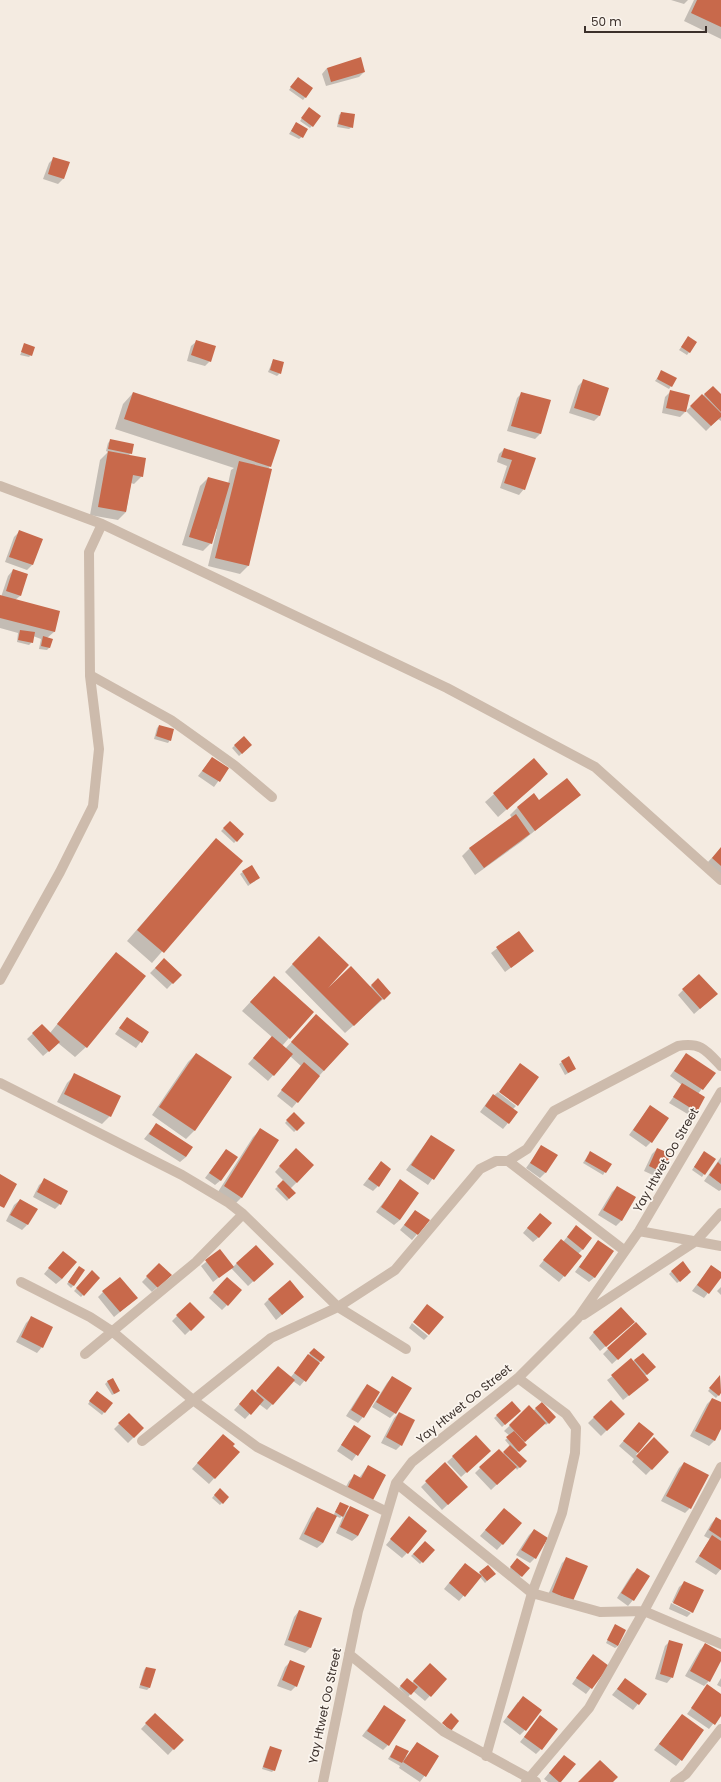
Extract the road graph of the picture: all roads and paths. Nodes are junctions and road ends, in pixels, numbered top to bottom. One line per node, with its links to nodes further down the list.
1 (0, 486): 2 (street)
2 (102, 524): 3 (street); 5 (street)
3 (90, 675): 4 (street); 6 (street)
4 (272, 797)
5 (721, 880)
6 (0, 980)
7 (721, 1066): 10 (street)
8 (0, 1083): 12 (street)
9 (721, 1092): 13 (street, Yay Htwet Oo Street)
10 (508, 1161): 16 (street); 18 (street)
11 (721, 1213): 14 (street)
12 (242, 1214): 18 (street); 20 (street)
13 (639, 1231): 14 (street); 16 (street, Yay Htwet Oo Street)
14 (696, 1241): 15 (street); 19 (street)
15 (721, 1246)
16 (625, 1251): 19 (street, Yay Htwet Oo Street)
17 (21, 1282): 20 (street)
18 (338, 1307): 21 (street); 24 (street)
19 (578, 1318): 23 (street, Yay Htwet Oo Street)
20 (113, 1332): 22 (street); 24 (street)
21 (406, 1349)
22 (85, 1354)
23 (518, 1378): 27 (street, Yay Htwet Oo Street); 29 (street)
24 (193, 1400): 25 (street); 28 (street)
25 (142, 1441)
26 (721, 1467): 30 (street)
27 (396, 1483): 28 (street, Yay Htwet Oo Street); 29 (street)
28 (387, 1512): 32 (street, Yay Htwet Oo Street)
29 (532, 1593): 30 (street); 34 (street)
30 (644, 1611): 31 (street); 35 (street)
31 (721, 1644)
32 (349, 1654): 34 (street); 36 (street, Yay Htwet Oo Street)
33 (721, 1729): 37 (street)
34 (486, 1756): 35 (street)
35 (531, 1781)
36 (323, 1782)
37 (675, 1782)

